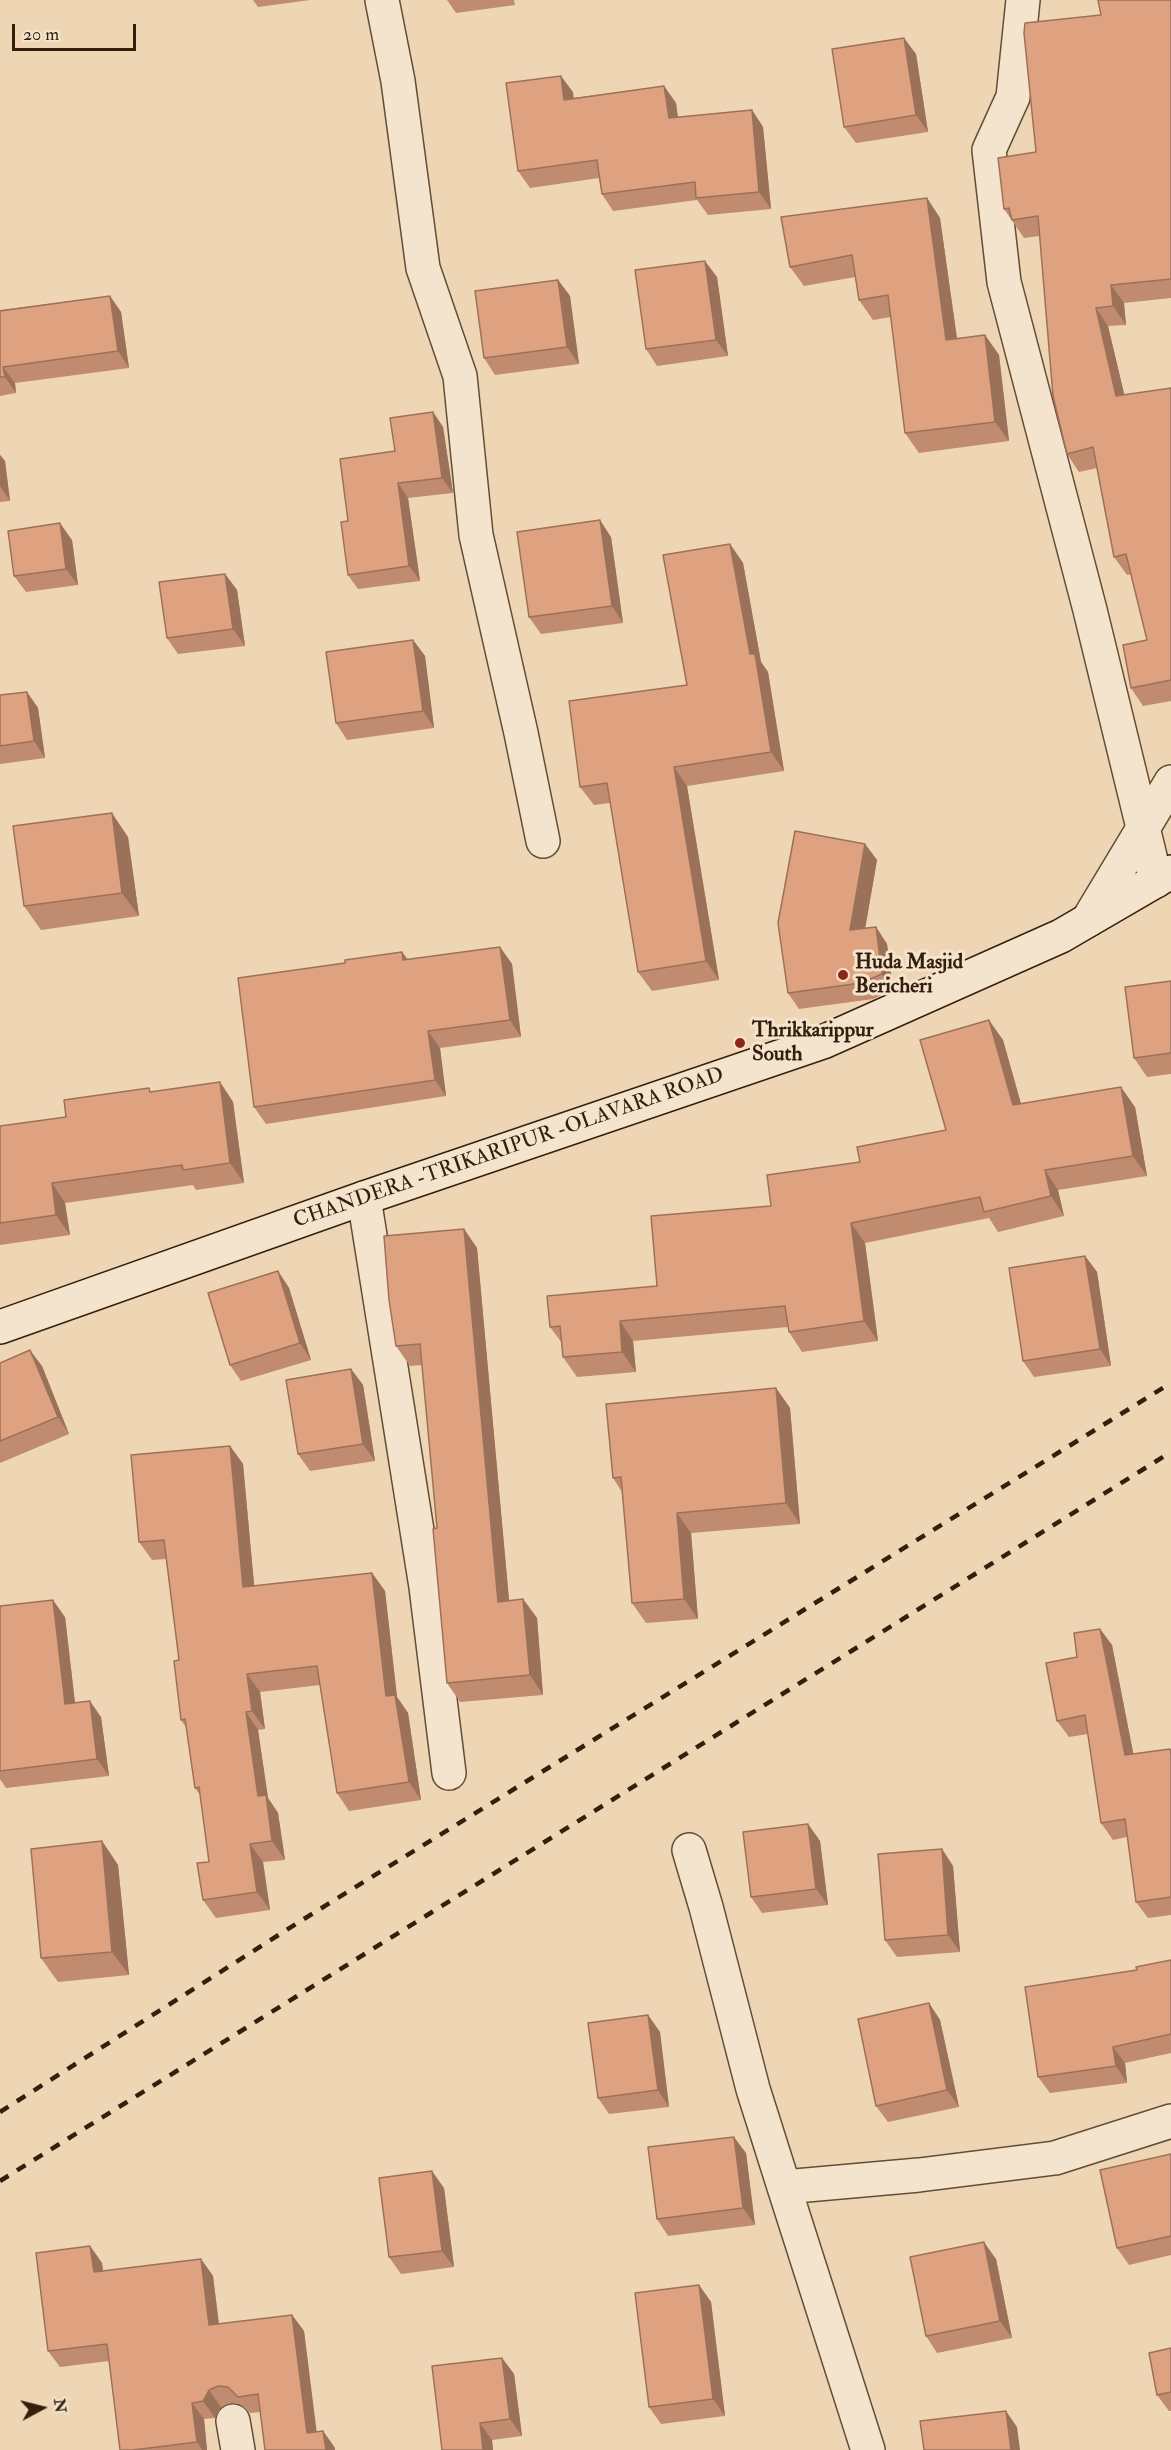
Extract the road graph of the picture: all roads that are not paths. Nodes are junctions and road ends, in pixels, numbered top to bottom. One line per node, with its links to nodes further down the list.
1 (382, 0): 5 (street)
2 (1023, 0): 4 (street)
3 (1171, 782): 4 (street)
4 (1143, 829): 6 (street); 7 (street)
5 (543, 841)
6 (1164, 877): 7 (street, CHANDERA -TRIKARIPUR -OLAVARA ROAD)
7 (1088, 920): 8 (street, CHANDERA -TRIKARIPUR -OLAVARA ROAD)
8 (364, 1198): 9 (street, CHANDERA -TRIKARIPUR -OLAVARA ROAD); 10 (street)
9 (0, 1327)
10 (449, 1773)
11 (689, 1850): 13 (street)
12 (1171, 2121): 13 (street)
13 (784, 2187): 14 (street)
14 (868, 2450)

